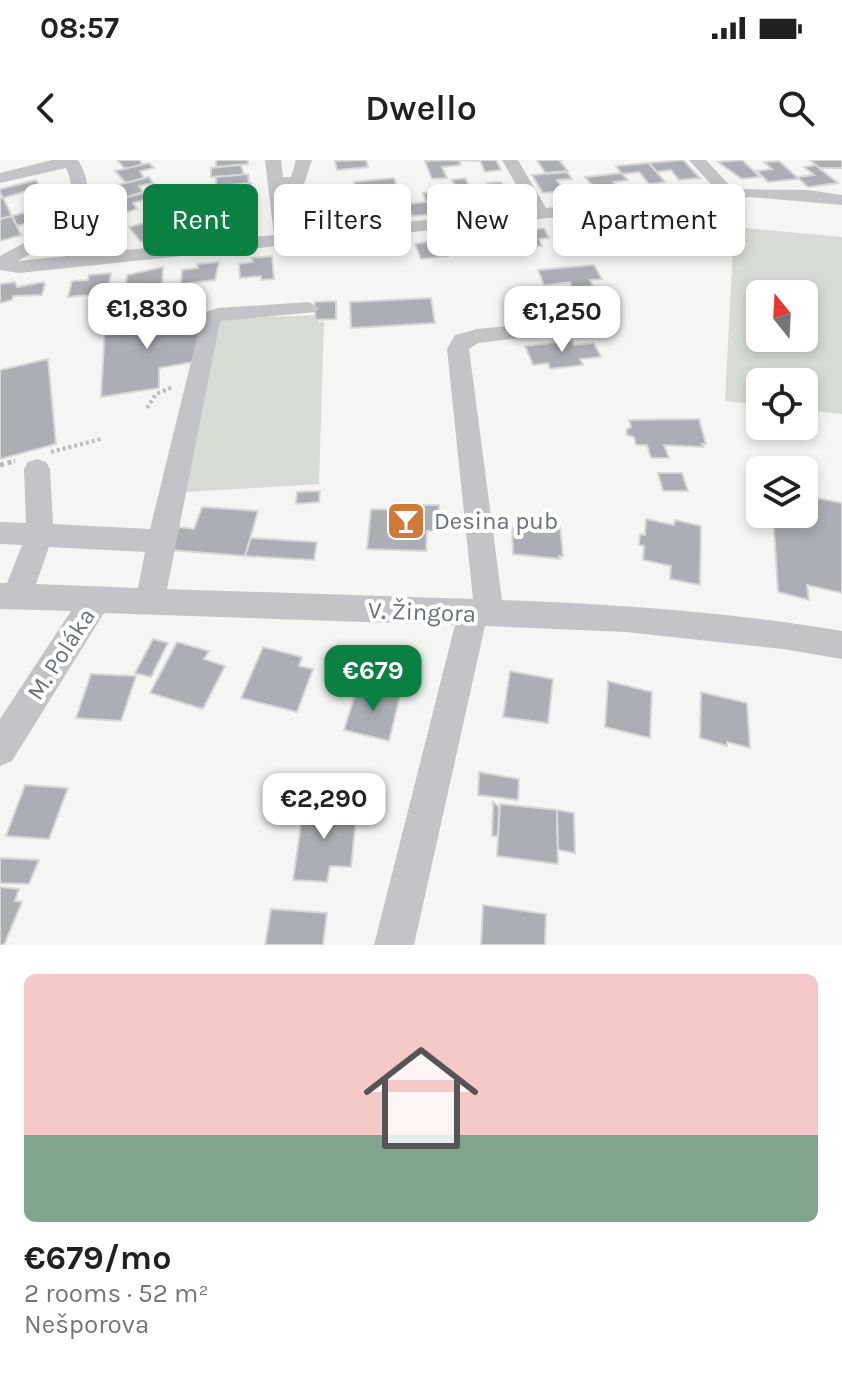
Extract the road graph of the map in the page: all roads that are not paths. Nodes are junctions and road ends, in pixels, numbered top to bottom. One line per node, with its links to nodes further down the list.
1 (273, 160): 6 (street)
2 (304, 160): 6 (street)
3 (510, 160): 11 (street)
4 (697, 160): 7 (street)
5 (0, 178): 14 (street)
6 (276, 183)
7 (720, 184)
8 (745, 193): 9 (street)
9 (842, 200)
10 (553, 212): 11 (street)
11 (541, 213): 12 (street)
12 (411, 226)
13 (274, 240): 14 (street)
14 (0, 264)
15 (309, 308): 20 (street)
16 (602, 323): 24 (street)
17 (37, 469): 19 (street)
18 (0, 533): 19 (street)
19 (40, 535): 20 (street); 21 (street)
20 (161, 541): 23 (street)
21 (9, 596): 22 (street, V. Žingora)
22 (96, 599): 23 (street, V. Žingora); 26 (street, M. Poláka)
23 (150, 603): 24 (street, V. Žingora)
24 (481, 614): 25 (street, V. Žingora); 27 (street)
25 (842, 645)
26 (0, 749)
27 (394, 945)

